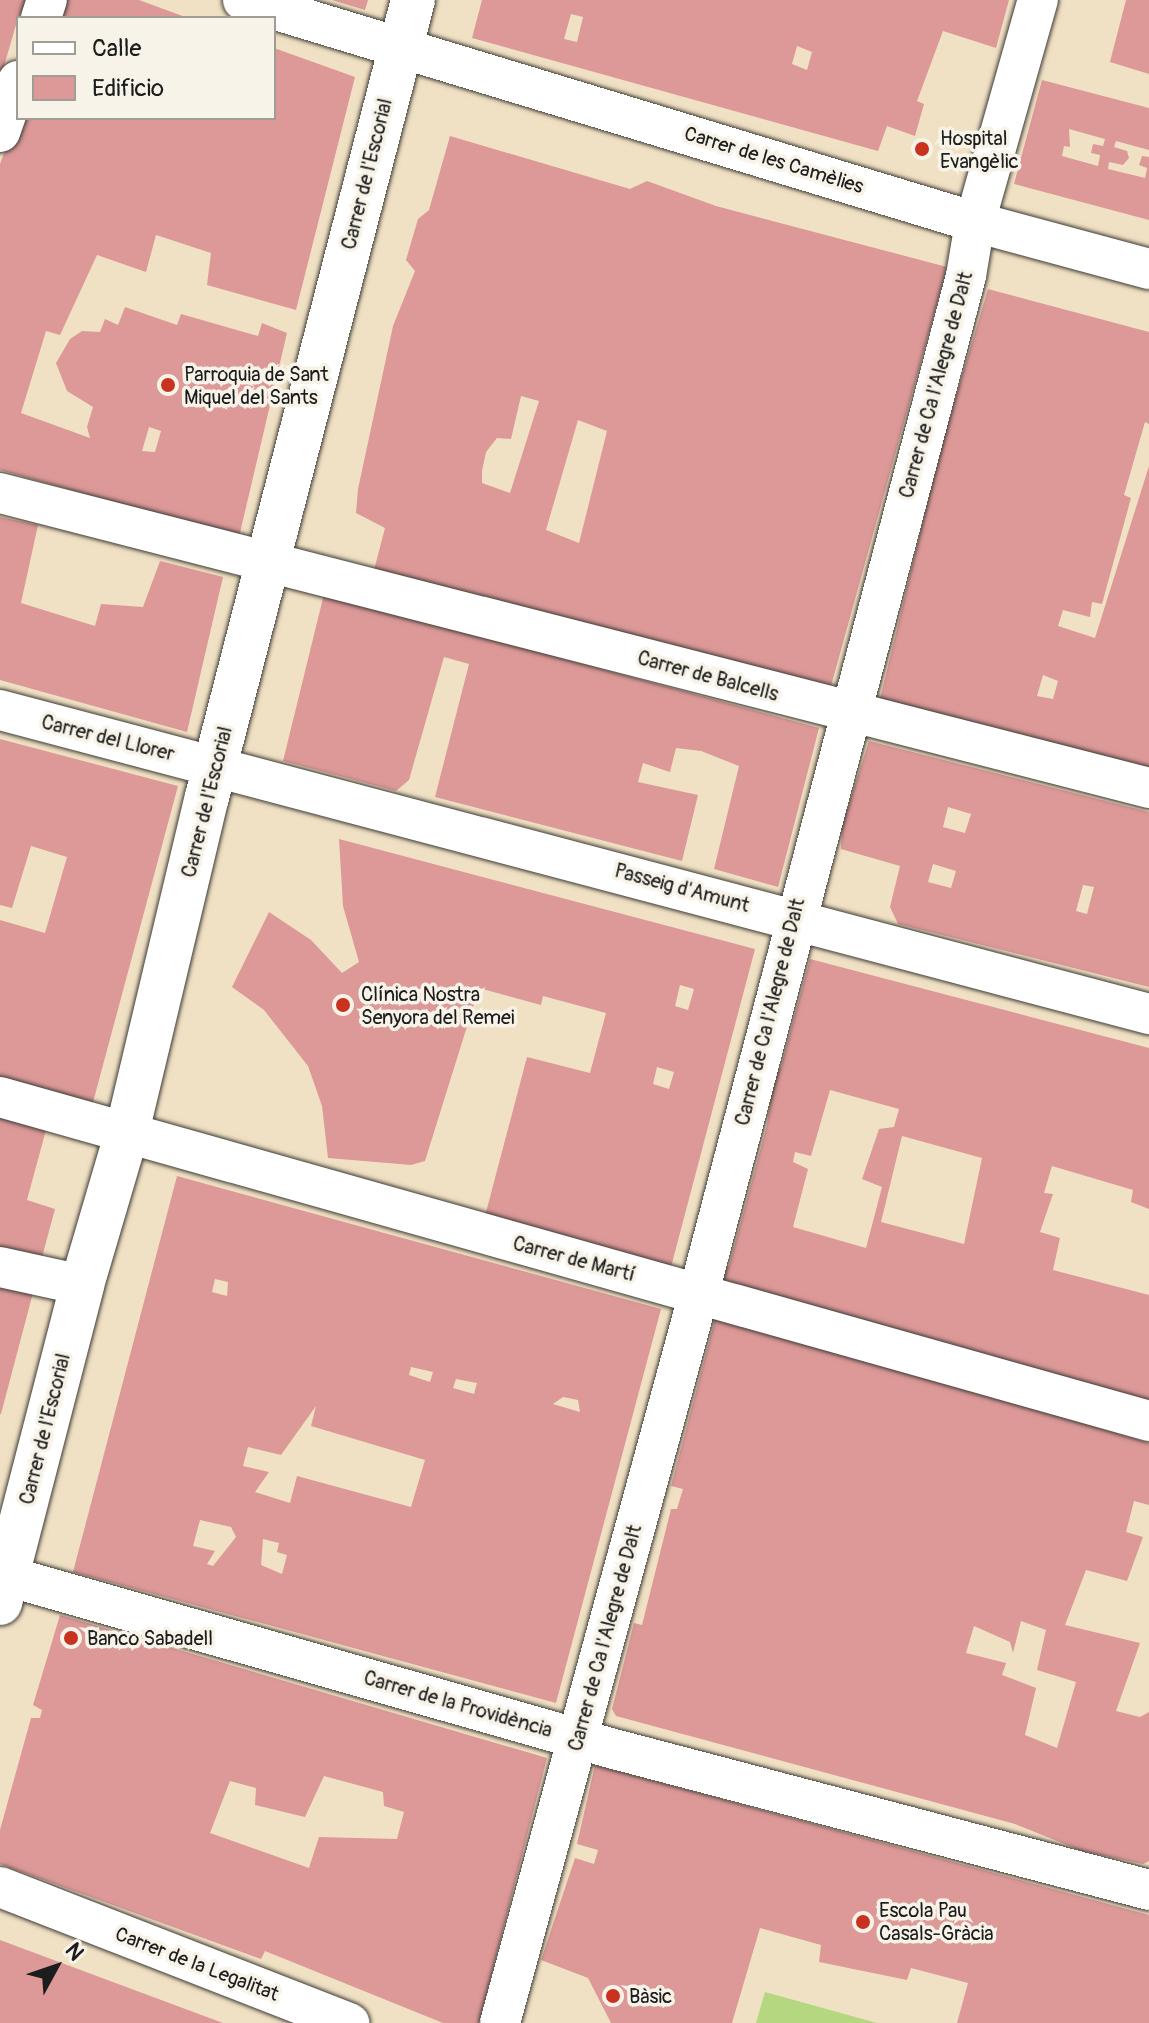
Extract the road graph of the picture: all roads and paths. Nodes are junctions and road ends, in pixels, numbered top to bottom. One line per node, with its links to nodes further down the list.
1 (243, 0): 4 (street, Carrer de les Camèlies)
2 (413, 0): 4 (street, Carrer de l'Escorial)
3 (1038, 0): 7 (street, Carrer de Ca l'Alegre de Dalt)
4 (400, 47): 7 (street, Carrer de les Camèlies); 10 (street, Carrer de l'Escorial)
5 (16, 87): 6 (street)
6 (0, 132)
7 (975, 222): 8 (street, Carrer de les Camèlies); 12 (street, Carrer de Ca l'Alegre de Dalt)
8 (1149, 269)
9 (0, 493): 10 (street, Carrer de Balcells)
10 (268, 559): 12 (street, Carrer de Balcells); 13 (street, Carrer de l'Escorial)
11 (0, 710): 13 (street, Carrer del Llorer)
12 (850, 714): 14 (street, Carrer de Balcells); 15 (street, Carrer de Ca l'Alegre de Dalt)
13 (215, 766): 15 (street, Passeig d'Amunt); 18 (street, Carrer de l'Escorial)
14 (1149, 788)
15 (794, 918): 16 (street, Passeig d'Amunt); 21 (street, Carrer de Ca l'Alegre de Dalt)
16 (1149, 1014)
17 (0, 1097): 18 (street, Carrer de Martí)
18 (127, 1132): 20 (street, Carrer de l'Escorial); 21 (street, Carrer de Martí)
19 (0, 1267): 20 (street)
20 (82, 1285): 23 (street, Carrer de l'Escorial)
21 (698, 1292): 22 (street, Carrer de Martí); 24 (street, Carrer de Ca l'Alegre de Dalt)
22 (1149, 1421)
23 (2, 1584): 24 (street, Carrer de la Providència)
24 (578, 1738): 26 (street, Carrer de la Providència); 28 (street, Carrer de Ca l'Alegre de Dalt)
25 (0, 1887): 27 (street, Carrer de la Legalitat)
26 (1149, 1890)
27 (349, 2023)
28 (500, 2023)

